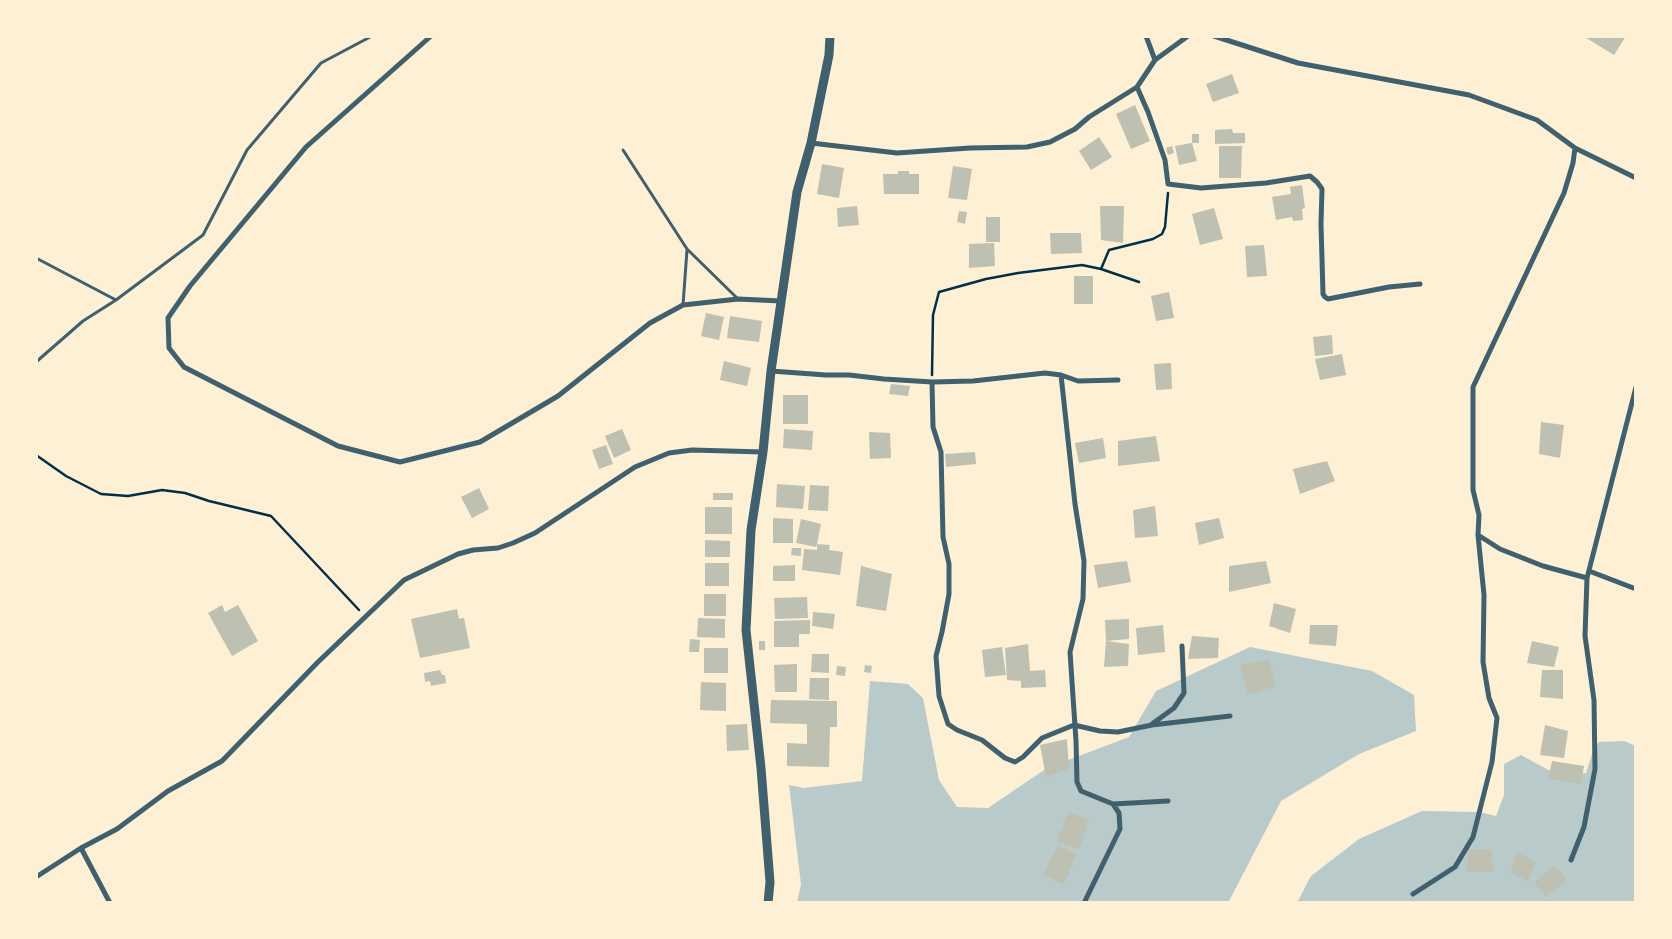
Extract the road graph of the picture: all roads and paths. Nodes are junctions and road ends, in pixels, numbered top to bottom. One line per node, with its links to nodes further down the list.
1 (372, 36): 20 (lane)
2 (430, 36): 22 (street)
3 (830, 36): 9 (street)
4 (1146, 36): 7 (street)
5 (1188, 36): 7 (street)
6 (1214, 36): 10 (street)
7 (1155, 60): 8 (street)
8 (1137, 87): 9 (street); 13 (street)
9 (811, 143): 21 (street)
10 (1574, 148): 12 (street); 31 (street)
11 (623, 150): 14 (lane)
12 (1636, 178)
13 (1168, 184): 16 (path); 18 (street)
14 (687, 249): 19 (lane); 22 (lane)
15 (36, 258): 20 (lane)
16 (1101, 269): 17 (path); 27 (path)
17 (1139, 282)
18 (1420, 284)
19 (738, 298): 21 (street); 22 (street)
20 (116, 300): 23 (lane)
21 (781, 301): 24 (street)
22 (683, 305)
23 (36, 362)
24 (771, 371): 27 (street); 29 (street)
25 (1061, 375): 26 (street); 27 (street); 38 (street)
26 (1118, 380)
27 (932, 382): 38 (street)
28 (1636, 387): 32 (street)
29 (762, 452): 35 (street); 47 (street)
30 (36, 455): 35 (path)
31 (1478, 535): 33 (street); 45 (street)
32 (1589, 571): 33 (street); 34 (street)
33 (1587, 578): 43 (street)
34 (1636, 589)
35 (366, 616): 42 (street)
36 (1182, 646): 39 (street)
37 (1230, 716): 39 (street)
38 (1074, 724): 39 (street); 41 (street)
39 (1152, 725)
40 (1168, 801): 41 (street)
41 (1113, 804): 48 (street)
42 (81, 848): 44 (street); 46 (street)
43 (1571, 860)
44 (36, 877)
45 (1413, 894)
46 (110, 903)
47 (768, 903)
48 (1084, 903)

